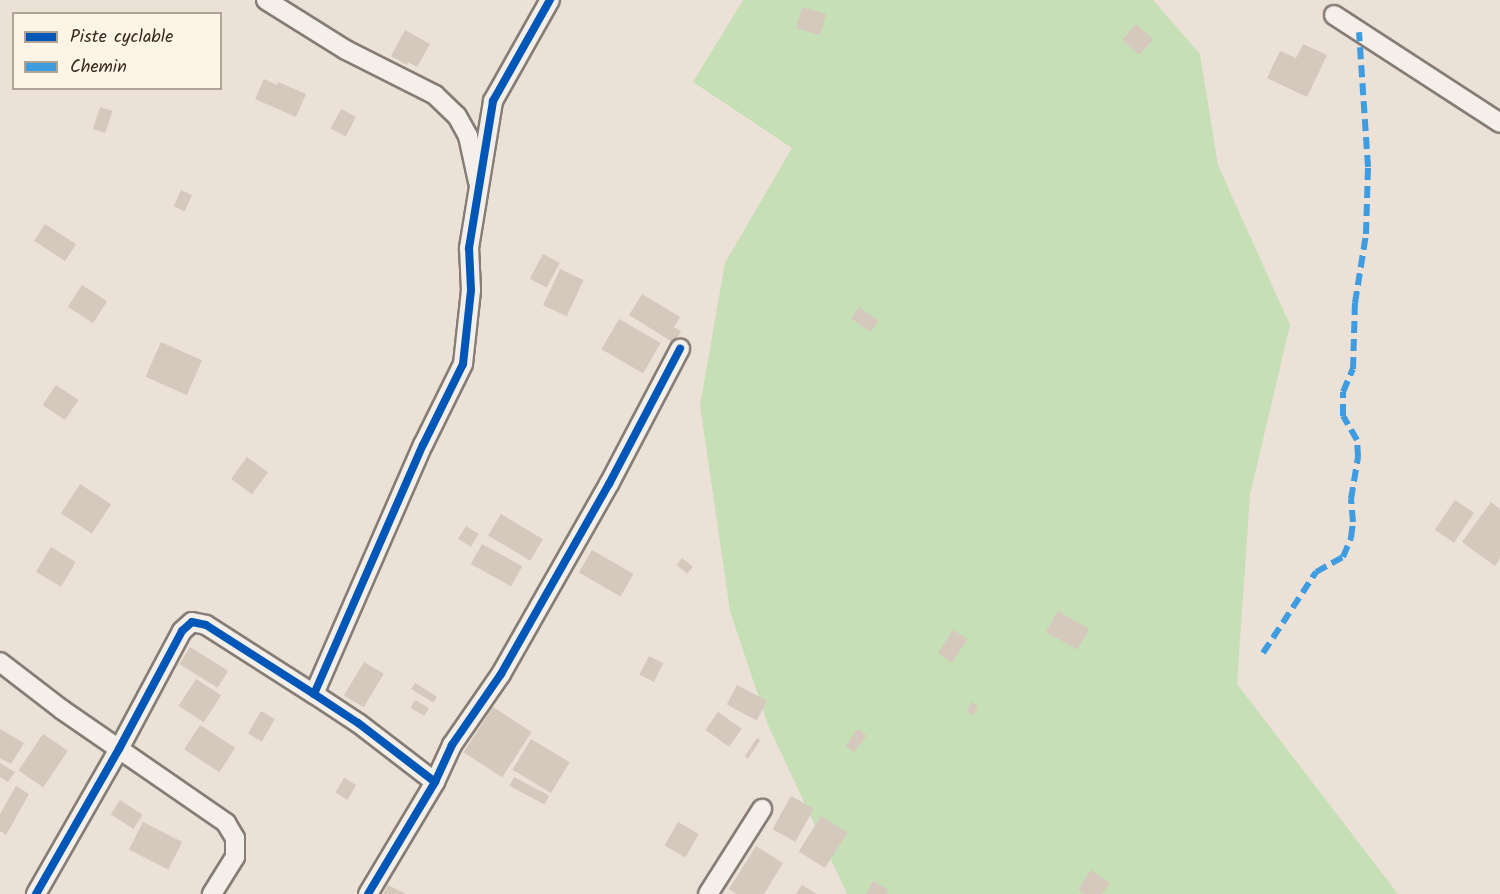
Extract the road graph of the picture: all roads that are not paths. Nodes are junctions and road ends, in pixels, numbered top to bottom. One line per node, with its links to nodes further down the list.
1 (266, 0): 5 (street)
2 (550, 0): 5 (street)
3 (1334, 15): 4 (street)
4 (1500, 123)
5 (480, 192): 8 (street)
6 (680, 349): 10 (street)
7 (0, 662): 9 (street)
8 (314, 694): 9 (street); 10 (street)
9 (119, 749): 12 (street); 13 (street)
10 (435, 782): 14 (street)
11 (762, 809): 15 (street)
12 (36, 894)
13 (212, 894)
14 (368, 894)
15 (708, 894)

